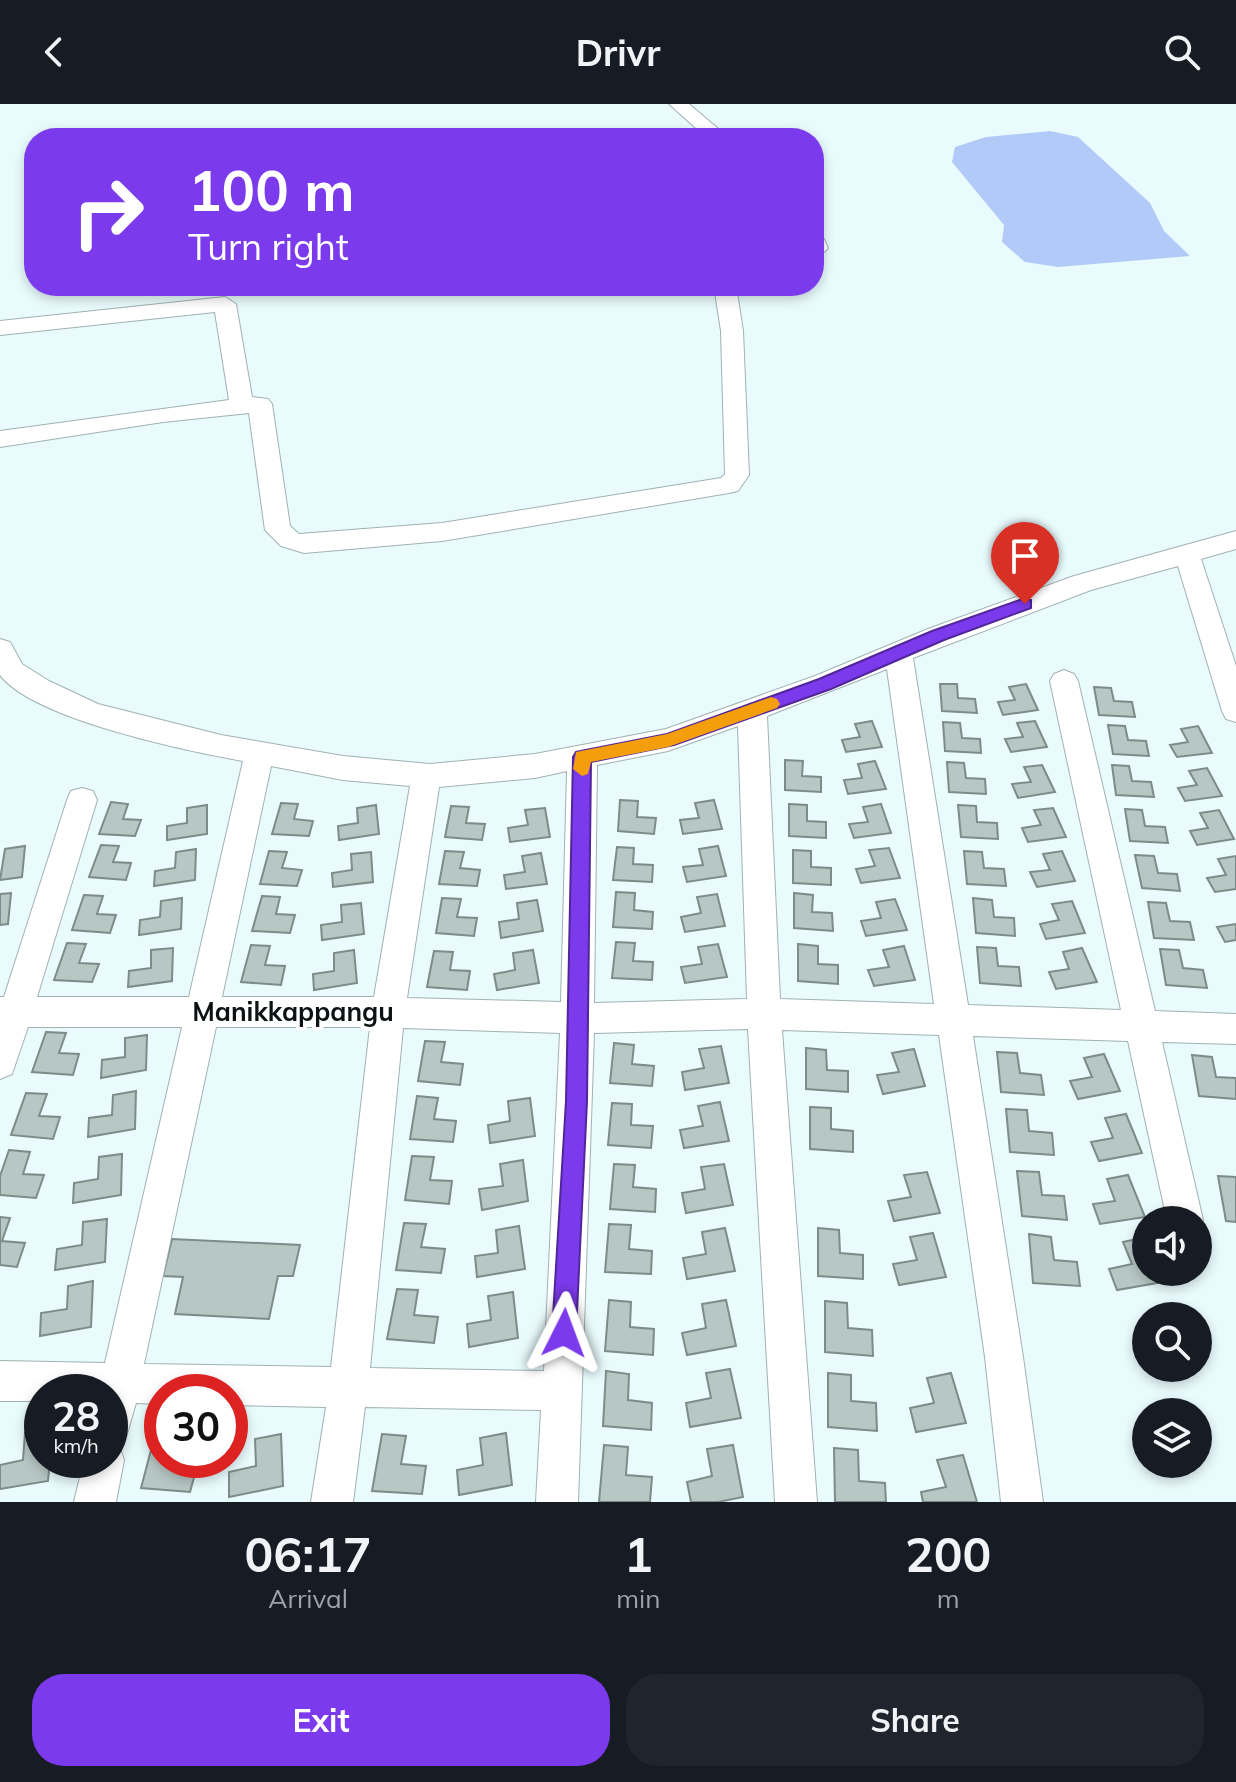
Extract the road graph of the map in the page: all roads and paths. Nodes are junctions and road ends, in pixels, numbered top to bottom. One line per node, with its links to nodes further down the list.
1 (678, 104): 2 (street)
2 (707, 128)
3 (727, 296): 5 (street)
4 (0, 328): 5 (street)
5 (242, 405): 6 (street)
6 (0, 439)
7 (1236, 540): 8 (street)
8 (1187, 554): 10 (street); 13 (street)
9 (0, 649): 14 (street)
10 (898, 653): 12 (street); 23 (street)
11 (1064, 681): 24 (street)
12 (752, 711): 15 (street); 21 (street)
13 (1236, 711)
14 (259, 753): 16 (street); 19 (street)
15 (582, 757): 16 (street); 22 (street)
16 (426, 776): 20 (street)
17 (82, 800): 18 (street)
18 (8, 1012): 19 (street); 26 (street)
19 (204, 1012): 20 (street); 28 (street)
20 (388, 1012): 22 (street); 32 (street)
21 (764, 1014): 22 (street); 23 (street); 38 (street)
22 (578, 1018): 33 (street)
23 (951, 1020): 24 (street); 39 (street)
24 (1142, 1027): 25 (street); 27 (street)
25 (1236, 1029)
26 (0, 1063)
27 (1182, 1206)
28 (122, 1374)
29 (0, 1381): 30 (street)
30 (24, 1382)
31 (128, 1384): 32 (street)
32 (348, 1390): 33 (street); 36 (street)
33 (561, 1391): 37 (street)
34 (100, 1478): 35 (street)
35 (95, 1502)
36 (332, 1502)
37 (557, 1502)
38 (796, 1502)
39 (1022, 1502)

